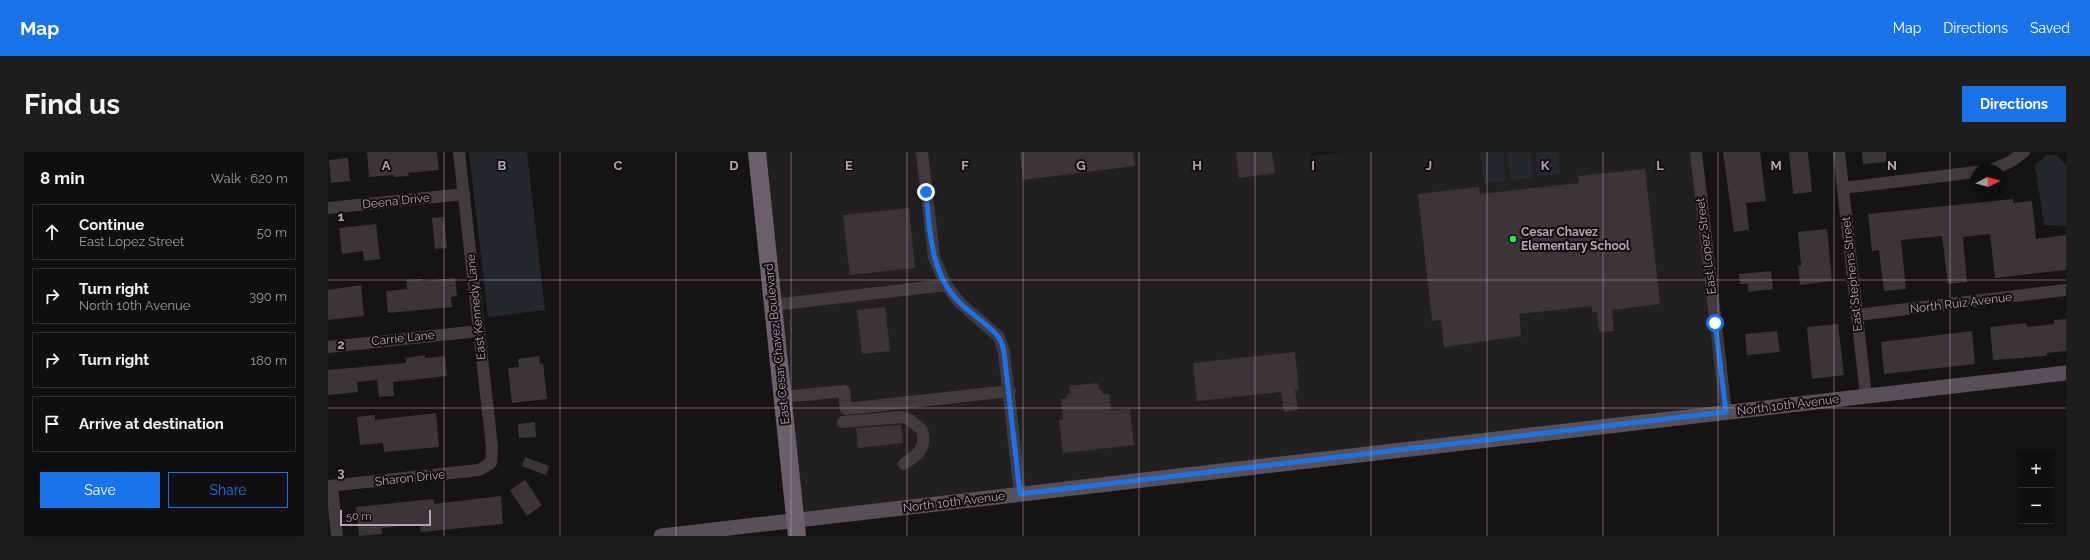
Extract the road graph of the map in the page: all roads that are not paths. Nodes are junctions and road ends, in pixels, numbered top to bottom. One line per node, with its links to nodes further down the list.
1 (459, 152): 10 (street, East Kennedy Lane)
2 (757, 152): 14 (highway, East Cesar Chavez Boulevard)
3 (922, 152): 12 (street)
4 (1696, 152): 22 (street, East Lopez Street)
5 (1839, 152): 9 (street, East Stephens Street)
6 (2024, 152): 7 (street)
7 (2005, 164)
8 (1970, 173): 9 (street)
9 (1843, 188): 15 (street, East Stephens Street)
10 (464, 194): 11 (street, Deena Drive); 16 (street, East Kennedy Lane)
11 (328, 208)
12 (946, 285): 14 (street); 19 (street)
13 (2066, 290): 15 (street, North Ruiz Avenue)
14 (773, 305): 21 (highway, East Cesar Chavez Boulevard)
15 (1857, 315): 20 (street, East Stephens Street)
16 (479, 330): 17 (street, Carrie Lane); 24 (street, East Kennedy Lane)
17 (328, 346)
18 (2066, 373): 20 (main road, North 10th Avenue)
19 (1010, 391): 21 (street); 27 (street)
20 (1866, 396): 22 (main road, North 10th Avenue)
21 (783, 397): 28 (highway, East Cesar Chavez Boulevard)
22 (1726, 412): 27 (main road, North 10th Avenue)
23 (843, 422): 25 (street)
24 (491, 463): 26 (street, Sharon Drive)
25 (904, 464)
26 (330, 486): 29 (street)
27 (1020, 494): 28 (main road, North 10th Avenue)
28 (796, 529): 30 (main road, North 10th Avenue)
29 (337, 536)
30 (661, 536)

